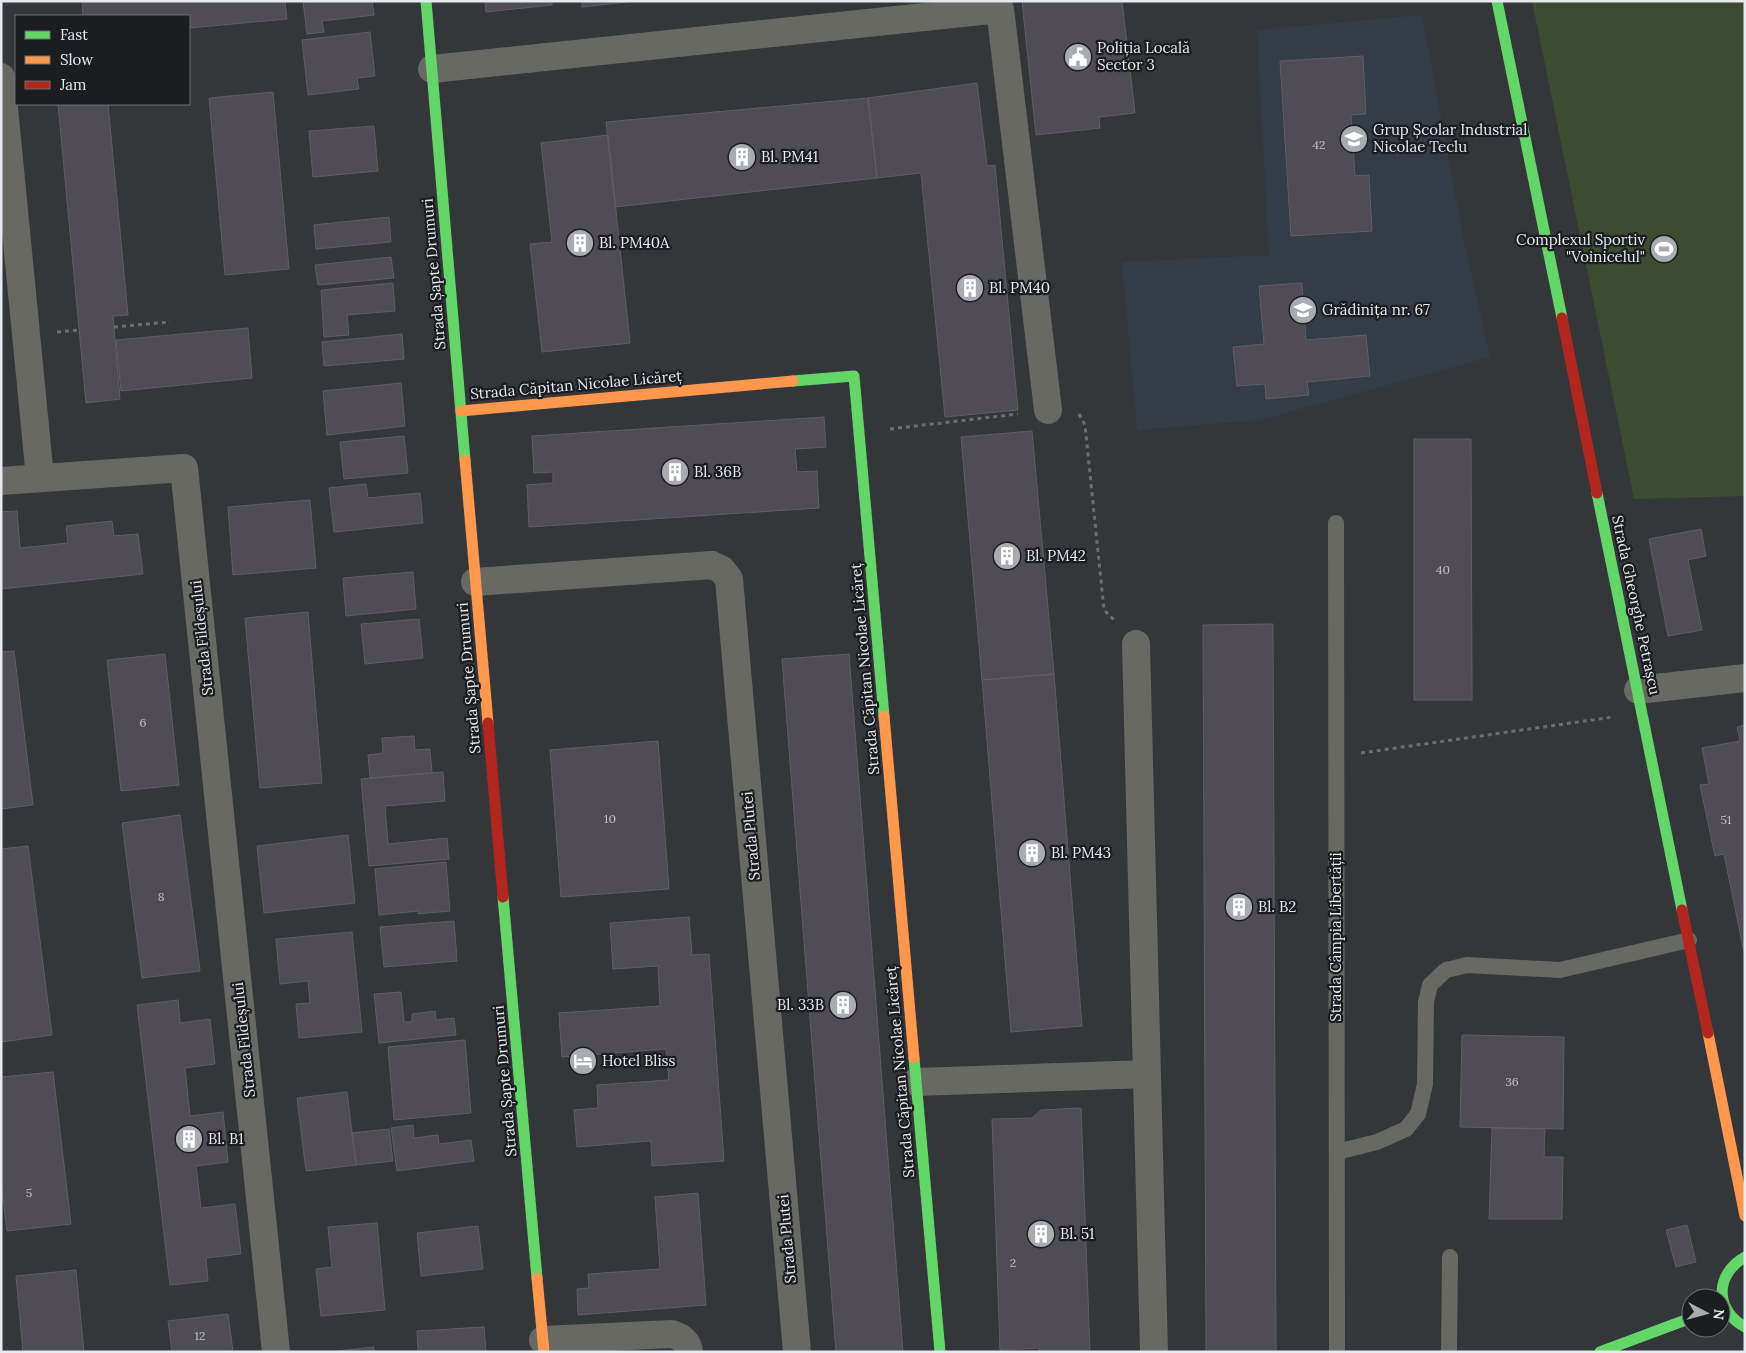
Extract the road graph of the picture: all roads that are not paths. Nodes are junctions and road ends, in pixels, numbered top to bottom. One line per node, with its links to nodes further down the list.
1 (426, 1): 4 (street, Strada Șapte Drumuri)
2 (1497, 1): 14 (street, Strada Gheorghe Petrașcu)
3 (999, 5): 4 (street); 6 (street)
4 (432, 69): 7 (street, Strada Șapte Drumuri)
5 (1, 77): 8 (street)
6 (1048, 410)
7 (461, 411): 11 (street, Strada Șapte Drumuri); 17 (street, Strada Căpitan Nicolae Licăreț)
8 (40, 478): 9 (street); 27 (street, Strada Fildeșului)
9 (1, 482)
10 (1336, 523): 18 (lane, Strada Câmpia Libertății)
11 (475, 582): 26 (street, Strada Șapte Drumuri); 29 (street, Strada Plutei)
12 (1136, 644): 16 (street)
13 (1745, 678): 14 (street)
14 (1641, 701): 15 (street, Strada Gheorghe Petrașcu)
15 (1689, 940): 18 (lane); 19 (street, Strada Gheorghe Petrașcu)
16 (1147, 1074): 17 (street); 31 (street)
17 (916, 1082): 30 (street, Strada Căpitan Nicolae Licăreț)
18 (1336, 1152): 32 (lane, Strada Câmpia Libertății)
19 (1745, 1216)
20 (1450, 1257): 33 (lane)
21 (1745, 1257): 22 (street)
22 (1722, 1288)
23 (1731, 1318): 25 (street)
24 (1681, 1322): 34 (street)
25 (1745, 1327)
26 (543, 1346): 28 (street)
27 (276, 1352)
28 (689, 1352)
29 (797, 1352)
30 (940, 1352)
31 (1154, 1352)
32 (1337, 1352)
33 (1449, 1352)
34 (1600, 1352)

